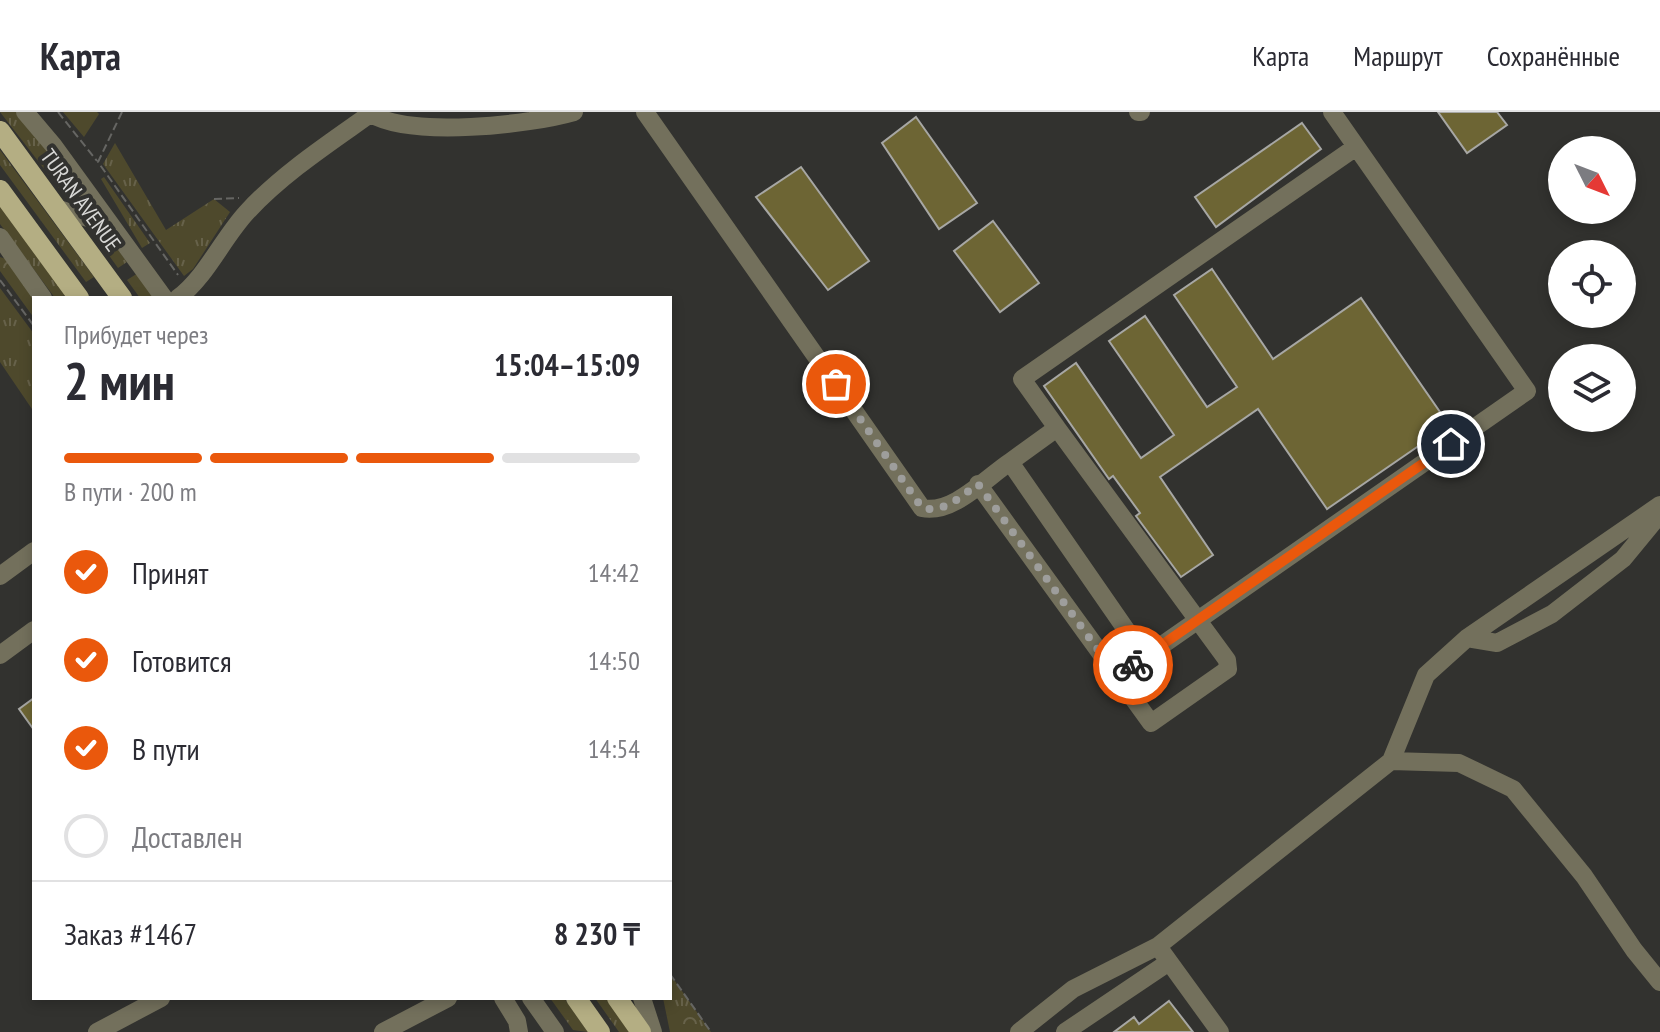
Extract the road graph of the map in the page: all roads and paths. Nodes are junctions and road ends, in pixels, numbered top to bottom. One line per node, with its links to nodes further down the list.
1 (25, 112): 13 (street)
2 (58, 112): 10 (path)
3 (122, 112): 10 (path)
4 (574, 112): 7 (street)
5 (645, 112): 25 (street)
6 (1332, 112): 9 (street)
7 (372, 113): 21 (street)
8 (0, 131): 12 (main road, TURAN AVENUE)
9 (1356, 147): 23 (street); 30 (street)
10 (98, 162): 15 (path)
11 (0, 190): 18 (main road)
12 (59, 209): 13 (street); 19 (main road, TURAN AVENUE)
13 (110, 225): 20 (street)
14 (1, 242): 17 (street)
15 (178, 275)
16 (0, 280): 22 (path)
17 (42, 296)
18 (78, 296)
19 (121, 296)
20 (163, 296)
21 (180, 296)
22 (32, 323)
23 (1057, 428): 24 (street); 30 (street)
24 (1010, 462): 25 (street); 34 (street)
25 (978, 484): 35 (street)
26 (1660, 505): 32 (street)
27 (1660, 514): 32 (street)
28 (32, 552): 29 (street)
29 (0, 576)
30 (1198, 621): 34 (street); 35 (street)
31 (32, 631): 33 (street)
32 (1467, 638): 36 (street)
33 (0, 655)
34 (1145, 657): 35 (street)
35 (1117, 676)
36 (1391, 761): 37 (street); 40 (street)
37 (1158, 946): 38 (street); 58 (street)
38 (1169, 962): 59 (street); 60 (street)
39 (672, 977): 57 (path)
40 (1660, 982)
41 (157, 1000): 48 (street)
42 (444, 1000): 51 (street)
43 (504, 1000): 52 (street)
44 (532, 1000): 53 (street)
45 (577, 1000): 54 (main road)
46 (618, 1000): 55 (main road)
47 (643, 1000): 56 (street)
48 (132, 1014): 49 (street); 50 (street)
49 (97, 1032)
50 (141, 1032)
51 (383, 1032)
52 (519, 1032)
53 (555, 1032)
54 (600, 1032)
55 (641, 1032)
56 (653, 1032)
57 (711, 1032)
58 (1019, 1032)
59 (1065, 1032)
60 (1220, 1032)

